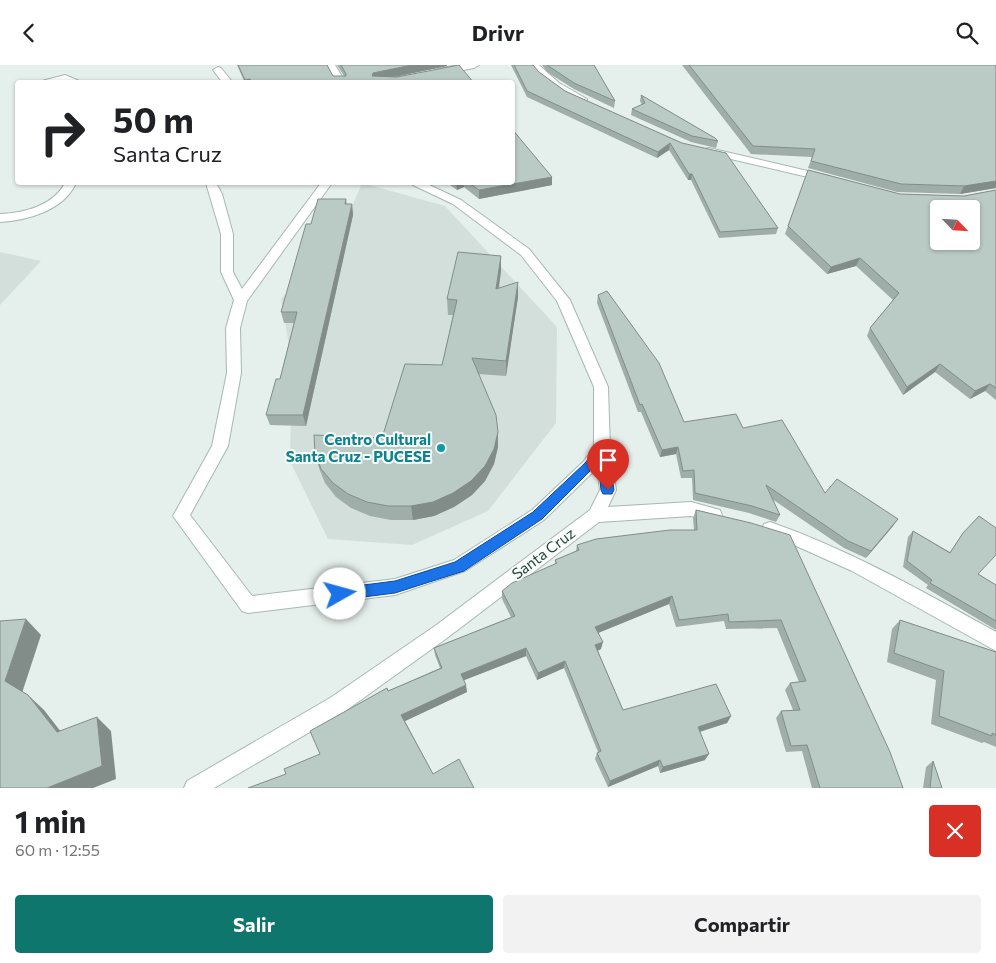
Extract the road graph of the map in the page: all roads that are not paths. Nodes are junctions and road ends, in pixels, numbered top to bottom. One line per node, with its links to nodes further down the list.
1 (330, 65): 9 (street)
2 (474, 65): 5 (street)
3 (534, 65): 10 (street)
4 (218, 70): 8 (street)
5 (426, 74)
6 (57, 80): 7 (street)
7 (71, 80)
8 (226, 80)
9 (339, 80)
10 (596, 105)
11 (695, 148): 12 (street)
12 (837, 181)
13 (69, 185): 17 (street)
14 (212, 185): 18 (street)
15 (325, 185): 18 (street)
16 (421, 185): 19 (street)
17 (0, 218)
18 (241, 300): 19 (street)
19 (602, 450): 20 (street)
20 (596, 515): 21 (street); 24 (street, Santa Cruz)
21 (729, 518)
22 (756, 525): 23 (street)
23 (996, 642)
24 (194, 788)

